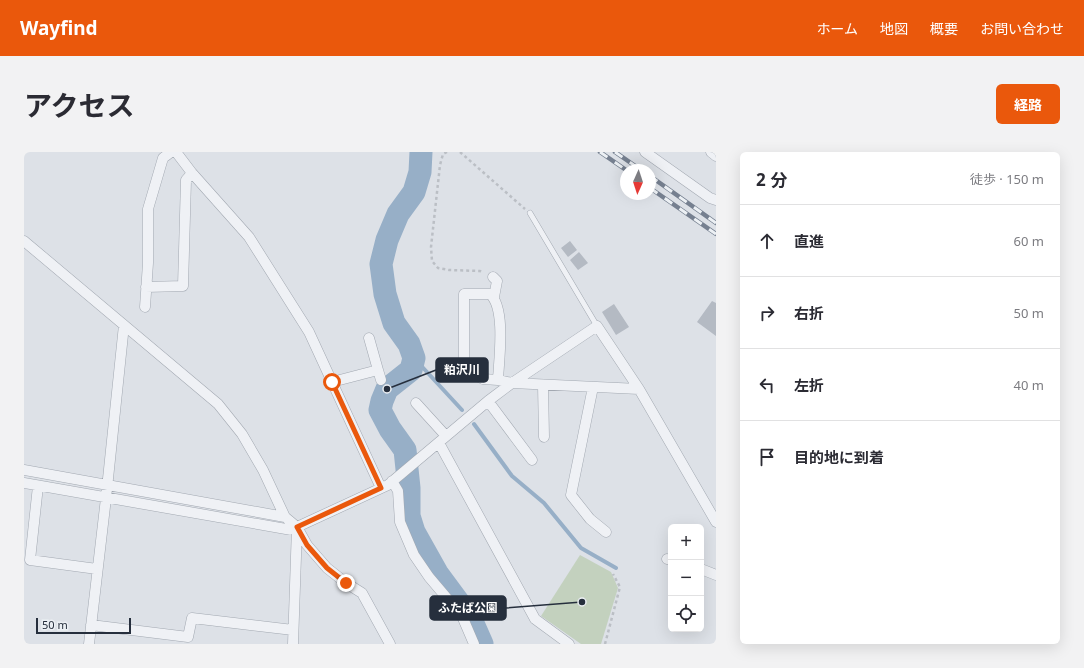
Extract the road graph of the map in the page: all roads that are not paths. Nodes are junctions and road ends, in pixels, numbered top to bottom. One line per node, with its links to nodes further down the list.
1 (171, 152): 11 (street)
2 (176, 152): 6 (street)
3 (645, 152): 7 (street)
4 (711, 152): 5 (street)
5 (716, 156)
6 (192, 172): 11 (street); 20 (street)
7 (716, 200)
8 (530, 213): 15 (lane)
9 (24, 241): 14 (street)
10 (493, 277): 12 (street)
11 (146, 287): 13 (street)
12 (494, 297): 19 (street); 19 (street)
13 (145, 307)
14 (124, 325): 33 (street); 37 (street)
15 (597, 326): 21 (street); 24 (street)
16 (369, 338): 17 (street)
17 (378, 370): 18 (street); 20 (street)
18 (381, 380)
19 (498, 380): 21 (street)
20 (332, 382): 35 (street)
21 (512, 383): 22 (street); 25 (street)
22 (543, 384): 23 (street); 27 (street)
23 (593, 387): 24 (street); 40 (street)
24 (639, 389): 38 (street)
25 (488, 401): 28 (street); 29 (street)
26 (416, 403): 28 (street)
27 (544, 437)
28 (443, 439): 31 (street); 50 (street)
29 (532, 460)
30 (24, 470): 33 (street)
31 (392, 481): 35 (street); 49 (street)
32 (24, 483): 34 (street)
33 (108, 485): 36 (street); 37 (street)
34 (38, 486): 36 (street); 41 (street)
35 (381, 488): 39 (street)
36 (106, 498): 39 (street); 41 (street)
37 (285, 517): 39 (street)
38 (716, 522)
39 (297, 527): 45 (street); 48 (street)
40 (606, 532)
41 (97, 568): 44 (street)
42 (704, 570): 43 (street)
43 (716, 575)
44 (91, 625): 45 (street); 46 (street)
45 (293, 630): 47 (street)
46 (89, 644)
47 (293, 644)
48 (390, 644)
49 (474, 644)
50 (569, 644)

